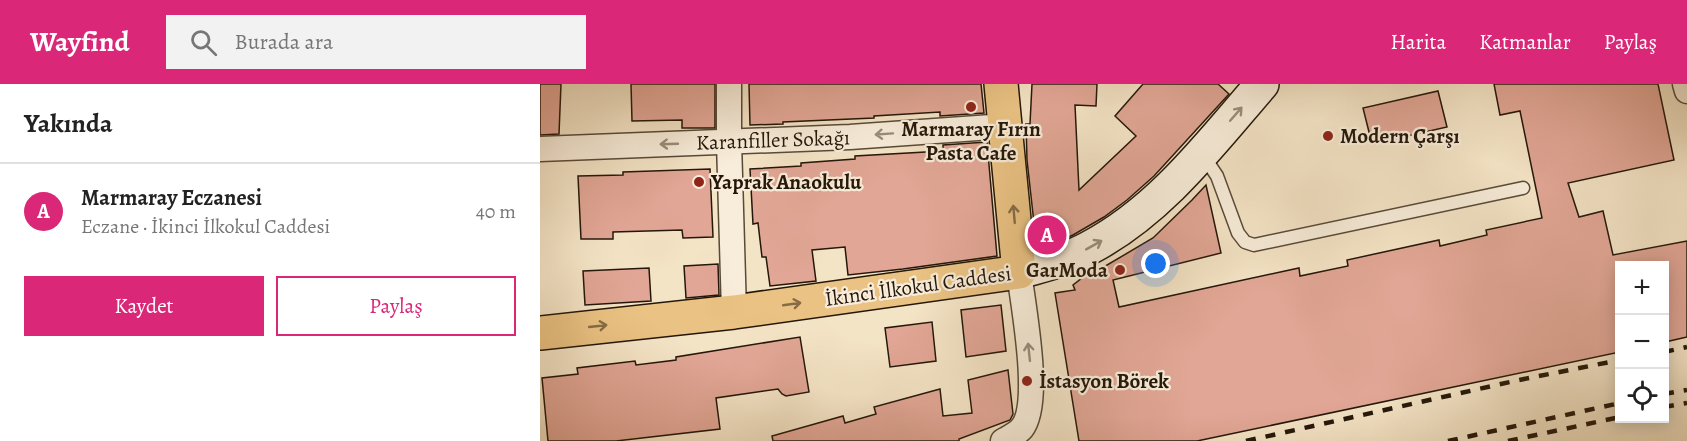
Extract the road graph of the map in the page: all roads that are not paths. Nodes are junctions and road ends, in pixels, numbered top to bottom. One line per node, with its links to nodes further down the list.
1 (729, 84): 7 (street)
2 (1001, 84): 6 (main road)
3 (1262, 84): 9 (street, İkinci İlkokul Caddesi, one-way to 3)
4 (1685, 84): 5 (street)
5 (1687, 91)
6 (1006, 126): 7 (street, Karanfiller Sokağı, one-way to 7); 11 (main road, one-way to 6)
7 (729, 142): 8 (street, Karanfiller Sokağı, one-way to 8); 12 (street)
8 (540, 149)
9 (1199, 157): 10 (lane); 11 (street, İkinci İlkokul Caddesi, one-way to 9)
10 (1523, 188)
11 (1020, 272): 12 (main road, İkinci İlkokul Caddesi, one-way to 11); 14 (street, one-way to 11)
12 (734, 312): 13 (main road, İkinci İlkokul Caddesi, one-way to 12)
13 (540, 333)
14 (1003, 441)

